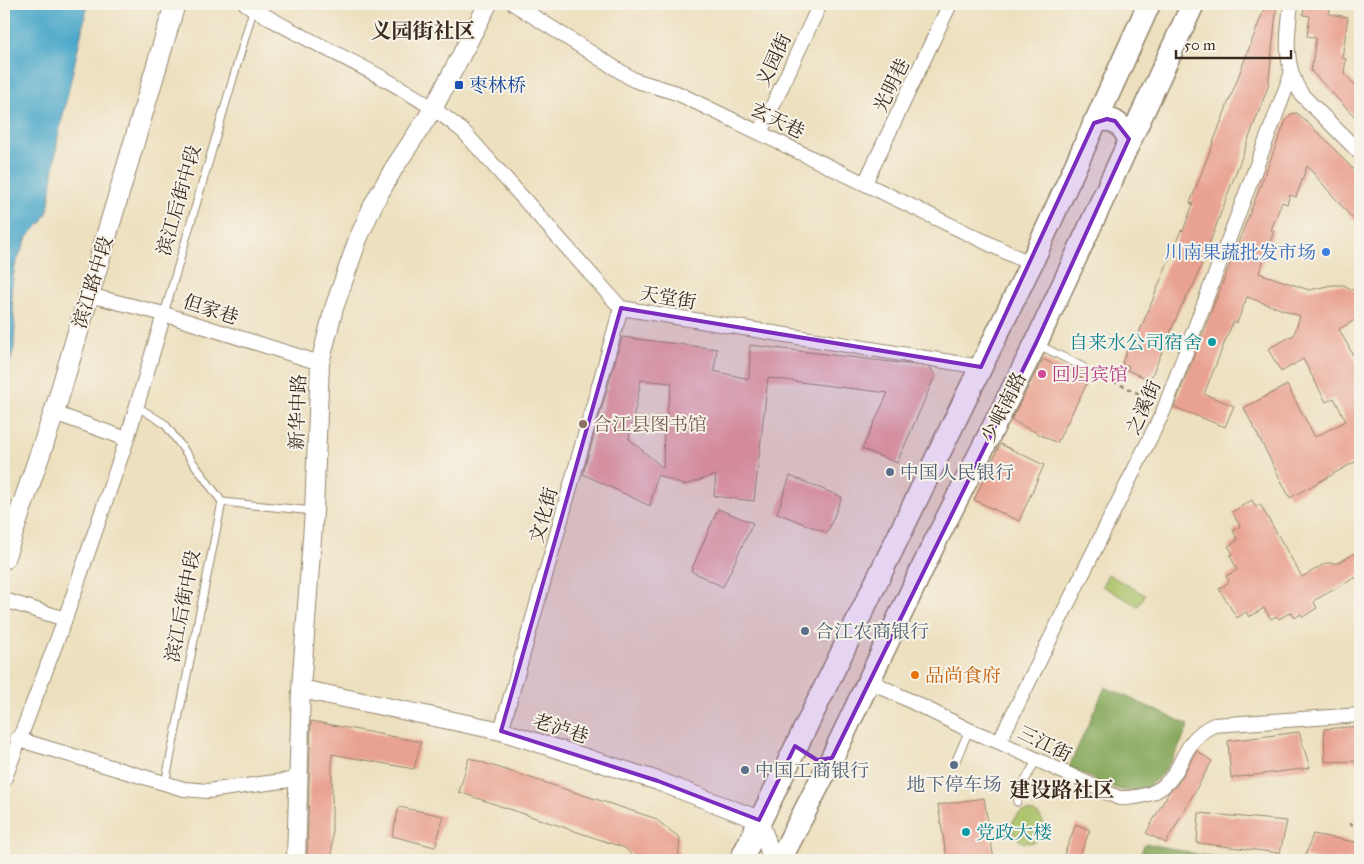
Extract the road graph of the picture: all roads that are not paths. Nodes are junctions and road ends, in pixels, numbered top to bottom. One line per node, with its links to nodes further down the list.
1 (175, 4): 18 (main road, 滨江路中段)
2 (488, 4): 11 (street, 新华中路)
3 (514, 4): 13 (street, 玄天巷)
4 (820, 4): 13 (street, 义园街)
5 (950, 4): 16 (street, 光明巷)
6 (1149, 4): 12 (main road, 少岷南路)
7 (1193, 4): 14 (main road, 少岷南路)
8 (1291, 4): 10 (street, 之溪街)
9 (252, 5): 11 (street, 天堂街); 20 (lane, 滨江后街中段)
10 (1291, 75): 15 (street, 之溪街); 40 (street, 之溪街)
11 (433, 108): 19 (street, 天堂街); 22 (street, 新华中路)
12 (1094, 123): 14 (main road); 17 (main road, 少岷南路)
13 (760, 132): 16 (street, 玄天巷)
14 (1129, 139): 21 (main road, 少岷南路)
15 (1360, 153)
16 (865, 183): 17 (street, 玄天巷)
17 (1031, 264): 23 (main road, 少岷南路)
18 (89, 294): 20 (street, 但家巷); 26 (main road, 滨江路中段)
19 (621, 308): 23 (street, 天堂街); 37 (street, 文化街)
20 (164, 314): 22 (street, 但家巷); 25 (street, 滨江后街中段)
21 (1036, 343): 24 (lane); 33 (main road, 少岷南路)
22 (320, 364): 29 (street, 新华中路)
23 (981, 367): 39 (main road, 少岷南路)
24 (1083, 367)
25 (138, 407): 27 (street, 滨江后街中段); 28 (lane)
26 (54, 413): 27 (street); 30 (main road, 滨江路中段)
27 (127, 438): 32 (street, 滨江后街中段)
28 (222, 502): 29 (lane); 46 (lane, 滨江后街中段)
29 (314, 511): 34 (street, 新华中路)
30 (4, 559)
31 (4, 600): 32 (street)
32 (65, 619): 38 (street, 滨江后街中段)
33 (868, 680): 36 (street, 三江街); 41 (main road, 少岷南路)
34 (301, 689): 37 (street, 老泸巷); 45 (street, 新华中路)
35 (1360, 716): 42 (street, 三江街)
36 (969, 730): 40 (street, 三江街); 43 (lane)
37 (501, 731): 48 (street, 老泸巷)
38 (18, 739): 44 (street, 滨江后街中段); 46 (street)
39 (798, 739): 41 (main road); 48 (main road, 少岷南路)
40 (999, 742): 42 (street, 三江街)
41 (832, 758): 52 (main road, 少岷南路)
42 (1036, 761): 47 (lane)
43 (954, 765)
44 (4, 780)
45 (298, 780): 46 (street); 49 (street, 新华中路)
46 (165, 784)
47 (1017, 802)
48 (759, 820): 50 (main road, 少岷南路); 51 (street)
49 (296, 860)
50 (741, 860)
51 (773, 860)
52 (780, 860)

